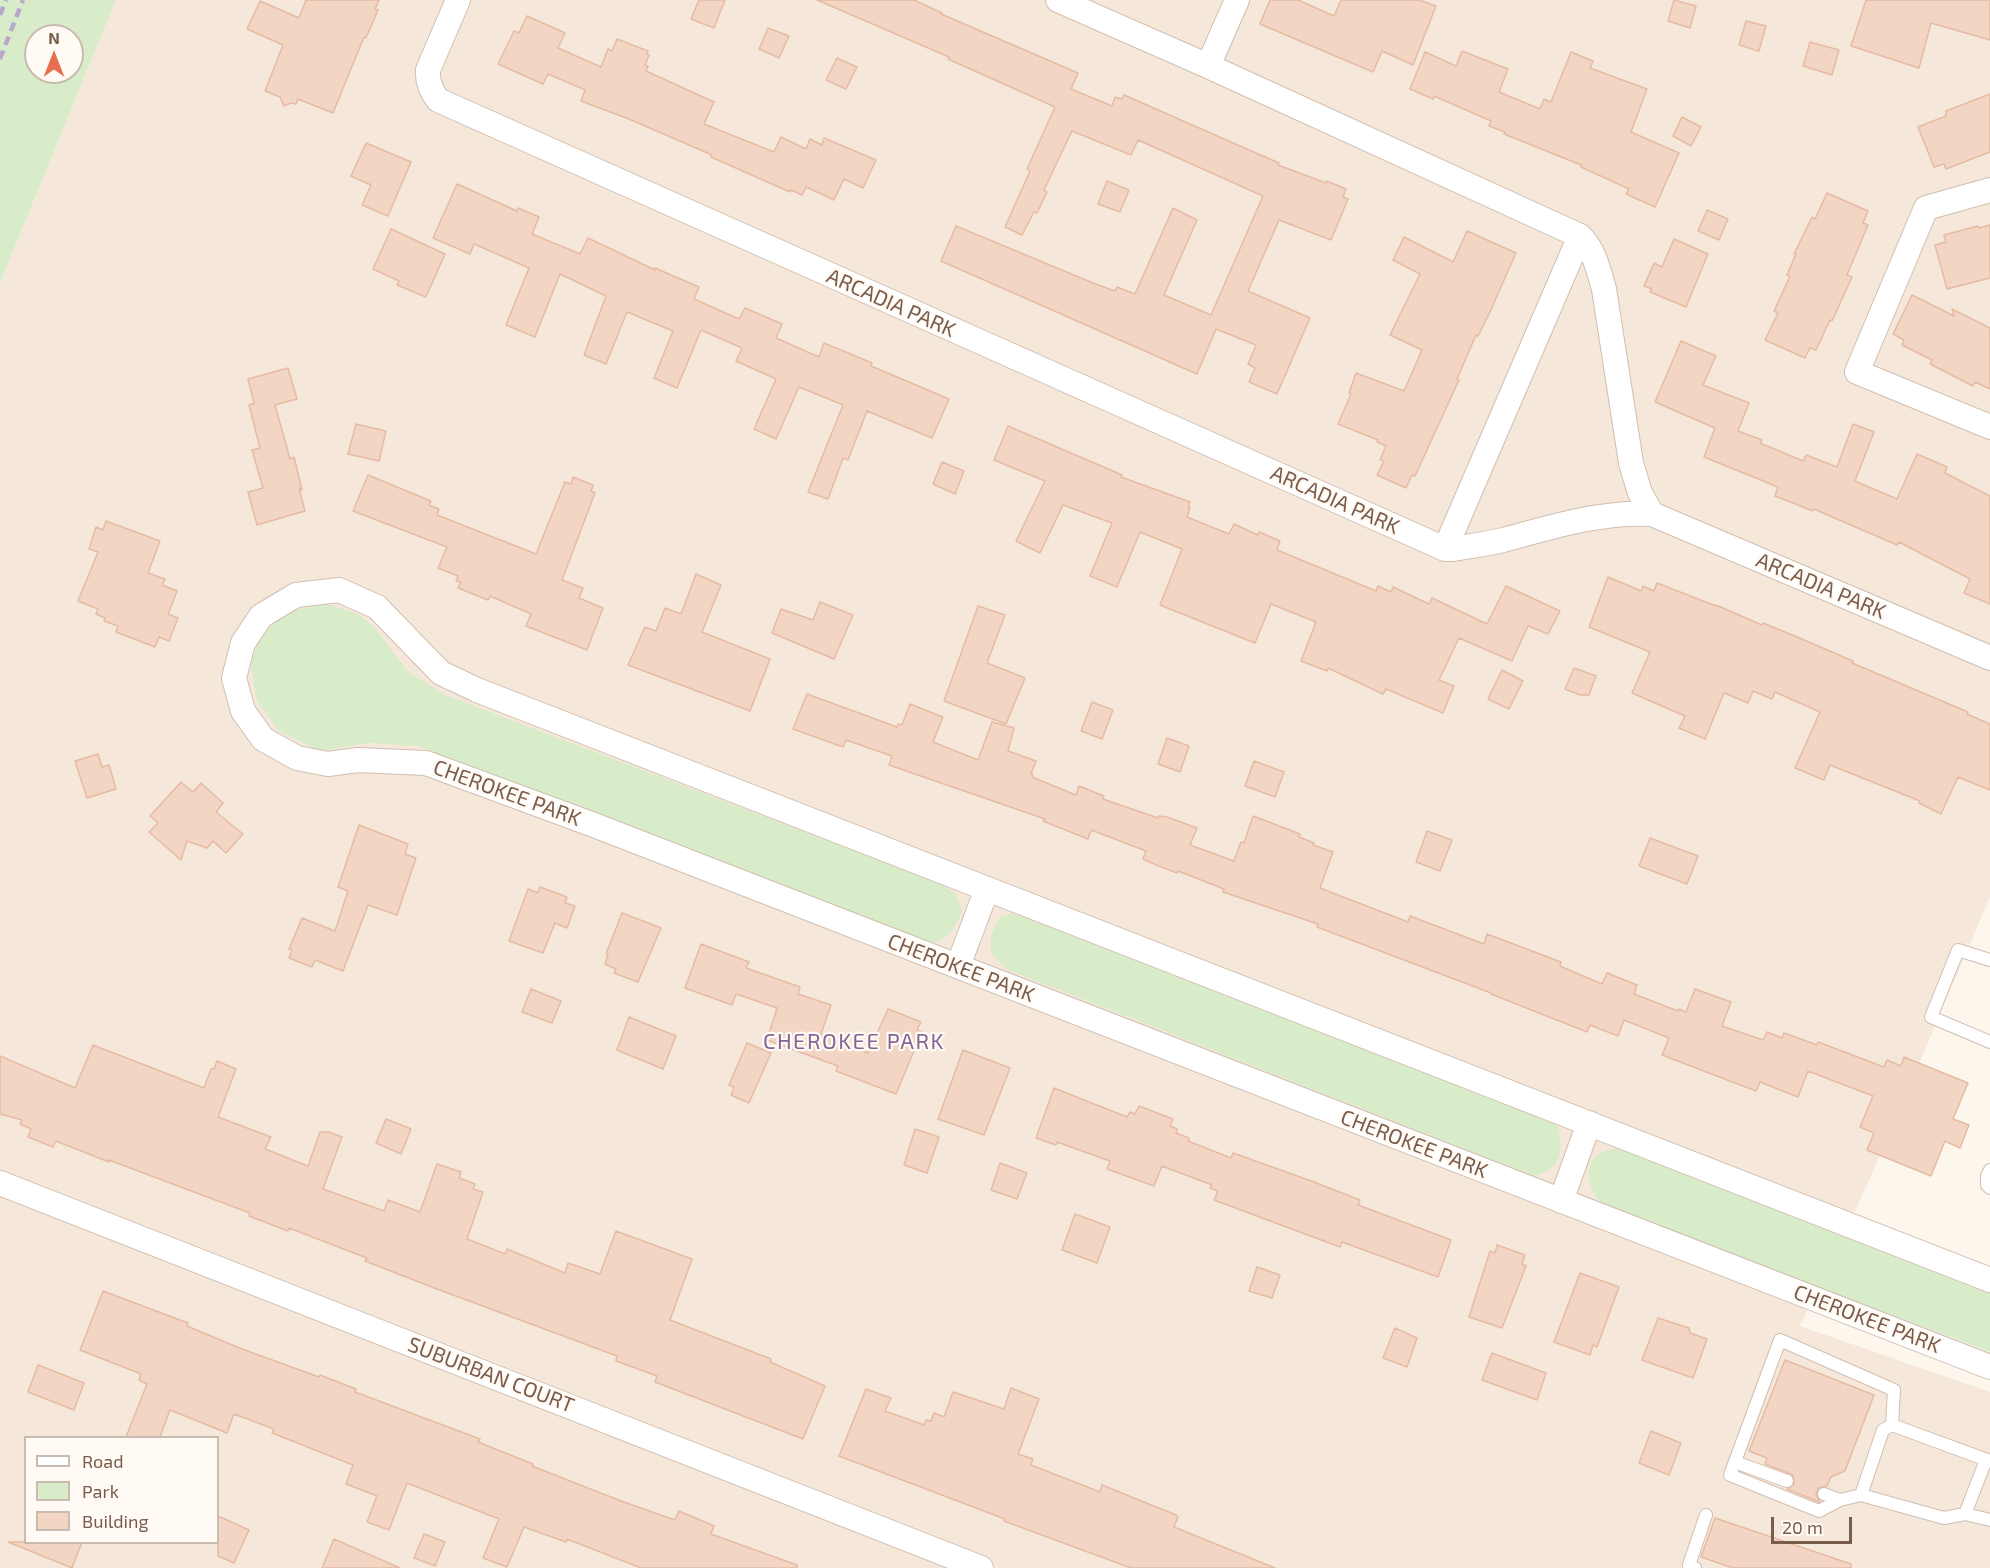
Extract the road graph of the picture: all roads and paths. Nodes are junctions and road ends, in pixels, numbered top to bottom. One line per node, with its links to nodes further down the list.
1 (458, 0): 9 (street, ARCADIA PARK)
2 (1058, 0): 4 (street)
3 (1237, 0): 4 (street)
4 (1208, 66): 6 (street)
5 (1990, 190): 7 (street)
6 (1580, 236): 8 (street); 9 (street)
7 (1990, 427)
8 (1652, 514): 9 (street, ARCADIA PARK); 10 (street, ARCADIA PARK)
9 (1445, 549)
10 (1990, 658)
11 (987, 889): 13 (street); 13 (street, CHEROKEE PARK); 15 (street, CHEROKEE PARK)
12 (1990, 960): 14 (lane)
13 (958, 966): 19 (street, CHEROKEE PARK)
14 (1990, 1042)
15 (1589, 1123): 19 (street); 20 (street, CHEROKEE PARK)
16 (1990, 1170): 18 (lane)
17 (0, 1183): 32 (street, SUBURBAN COURT)
18 (1990, 1188)
19 (1561, 1201): 21 (street, CHEROKEE PARK)
20 (1990, 1280)
21 (1990, 1367)
22 (1892, 1425): 23 (lane); 24 (lane); 27 (lane)
23 (1988, 1461): 29 (lane)
24 (1735, 1462): 25 (lane); 28 (lane)
25 (1787, 1481)
26 (1824, 1494): 28 (lane)
27 (1861, 1495): 28 (lane); 29 (lane)
28 (1840, 1500)
29 (1965, 1514): 31 (lane)
30 (1706, 1515): 33 (lane)
31 (1990, 1520)
32 (981, 1568)
33 (1695, 1568)

